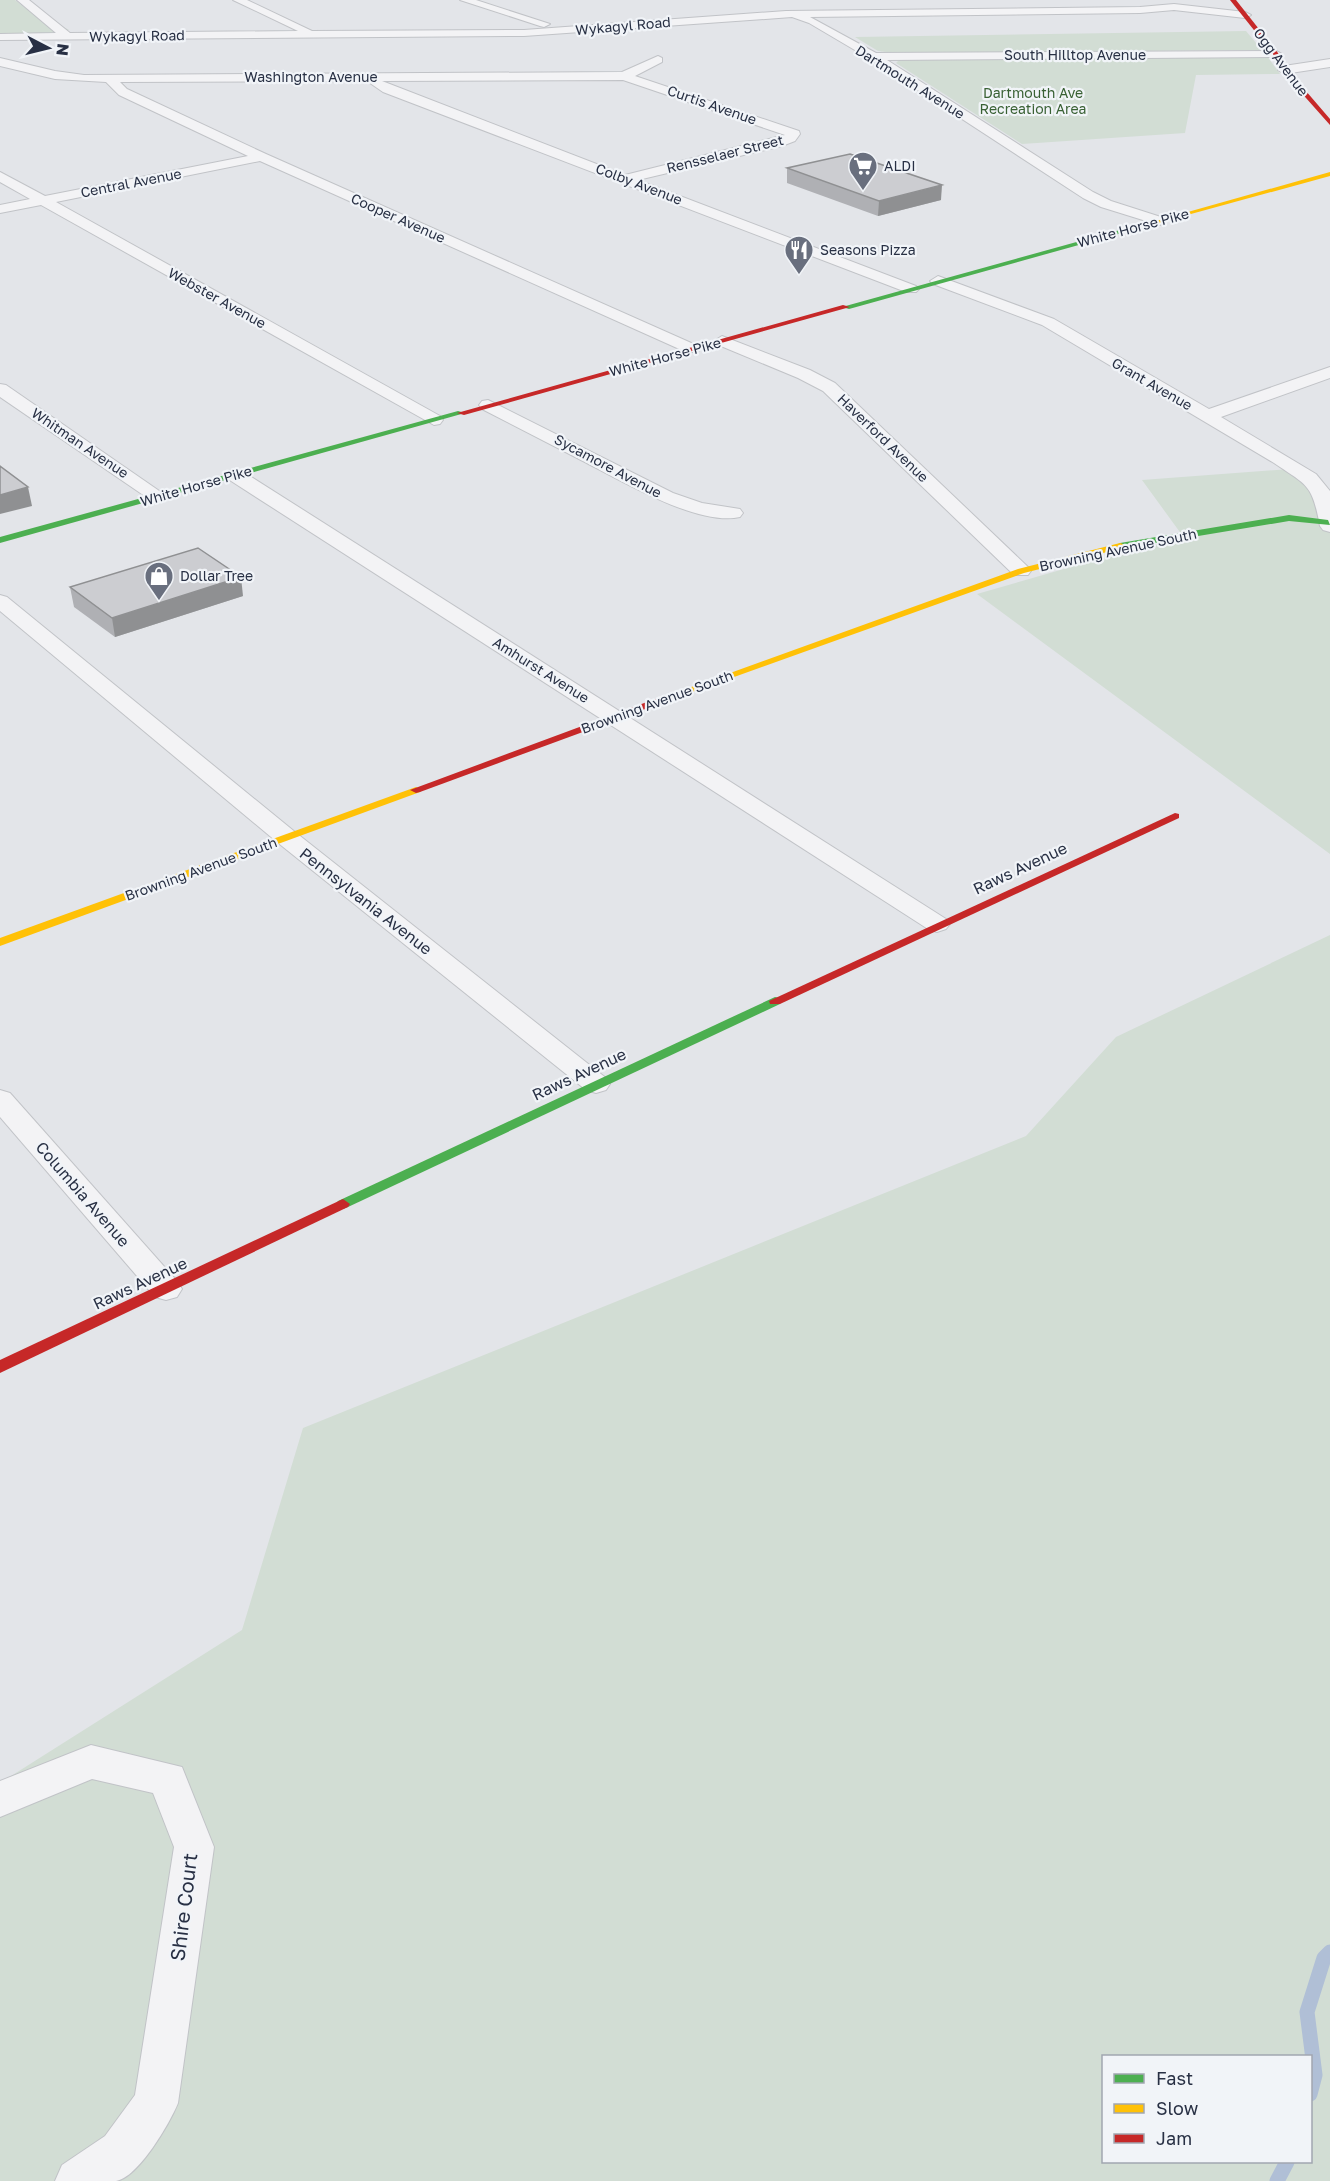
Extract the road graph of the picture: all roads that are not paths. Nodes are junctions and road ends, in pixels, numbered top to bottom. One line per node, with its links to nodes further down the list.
1 (22, 0): 13 (street)
2 (238, 0): 11 (street)
3 (465, 0): 10 (street)
4 (1089, 0): 7 (street)
5 (1234, 0): 7 (street); 9 (main road, Ogg Avenue)
6 (744, 4): 8 (street)
7 (1174, 7): 8 (street, Wykagyl Road); 9 (street, Wykagyl Road)
8 (786, 14): 10 (street, Wykagyl Road); 15 (street, Dartmouth Avenue)
9 (1245, 15): 14 (main road, Ogg Avenue)
10 (579, 30): 11 (street, Wykagyl Road)
11 (314, 34): 13 (street, Wykagyl Road)
12 (0, 37): 13 (street, Wykagyl Road)
13 (68, 37)
14 (1276, 54): 15 (street, South Hilltop Avenue); 19 (main road, Ogg Avenue)
15 (874, 57): 31 (street, Dartmouth Avenue)
16 (658, 60): 20 (street)
17 (0, 62): 22 (street, Washington Avenue)
18 (1330, 63): 19 (street)
19 (1284, 70): 23 (main road, Ogg Avenue)
20 (624, 76): 21 (street, Washington Avenue); 24 (street, Curtis Avenue)
21 (369, 77): 22 (street, Washington Avenue); 28 (street, Colby Avenue)
22 (109, 79): 25 (street, Cooper Avenue)
23 (1330, 123)
24 (790, 138): 28 (street, Rensselaer Street)
25 (261, 156): 29 (street, Central Avenue); 35 (street, Cooper Avenue)
26 (1330, 174): 31 (main road, White Horse Pike)
27 (0, 176): 29 (street, Webster Avenue)
28 (625, 179): 33 (street, Colby Avenue)
29 (44, 200): 30 (street, Central Avenue); 40 (street, Webster Avenue)
30 (0, 209)
31 (1159, 221): 32 (main road, White Horse Pike)
32 (938, 281): 33 (main road, White Horse Pike); 39 (street, Grant Avenue)
33 (911, 289): 34 (main road, White Horse Pike)
34 (722, 341): 35 (main road, White Horse Pike); 46 (street, Haverford Avenue)
35 (692, 350): 38 (main road, White Horse Pike)
36 (1330, 372): 39 (street)
37 (0, 389): 42 (street, Whitman Avenue)
38 (488, 405): 40 (main road, White Horse Pike); 43 (street, Sycamore Avenue)
39 (1207, 416): 44 (street, Grant Avenue)
40 (434, 420): 41 (main road, White Horse Pike)
41 (235, 475): 42 (main road, White Horse Pike); 48 (street, Amhurst Avenue)
42 (159, 497): 45 (main road, White Horse Pike)
43 (733, 513)
44 (1329, 524): 46 (main road, Browning Avenue South)
45 (0, 540)
46 (1021, 571): 48 (main road, Browning Avenue South)
47 (0, 601): 50 (street, Pennsylvania Avenue)
48 (614, 717): 50 (main road, Browning Avenue South); 51 (street, Amhurst Avenue)
49 (1175, 816): 51 (main road, Raws Avenue)
50 (286, 837): 52 (main road, Browning Avenue South); 53 (street, Pennsylvania Avenue)
51 (937, 924): 53 (main road, Raws Avenue)
52 (0, 942)
53 (596, 1084): 55 (main road, Raws Avenue)
54 (0, 1099): 55 (street, Columbia Avenue)
55 (166, 1289): 56 (main road, Raws Avenue)
56 (0, 1367)
57 (0, 1800): 58 (street, Shire Court)
58 (78, 2181)

